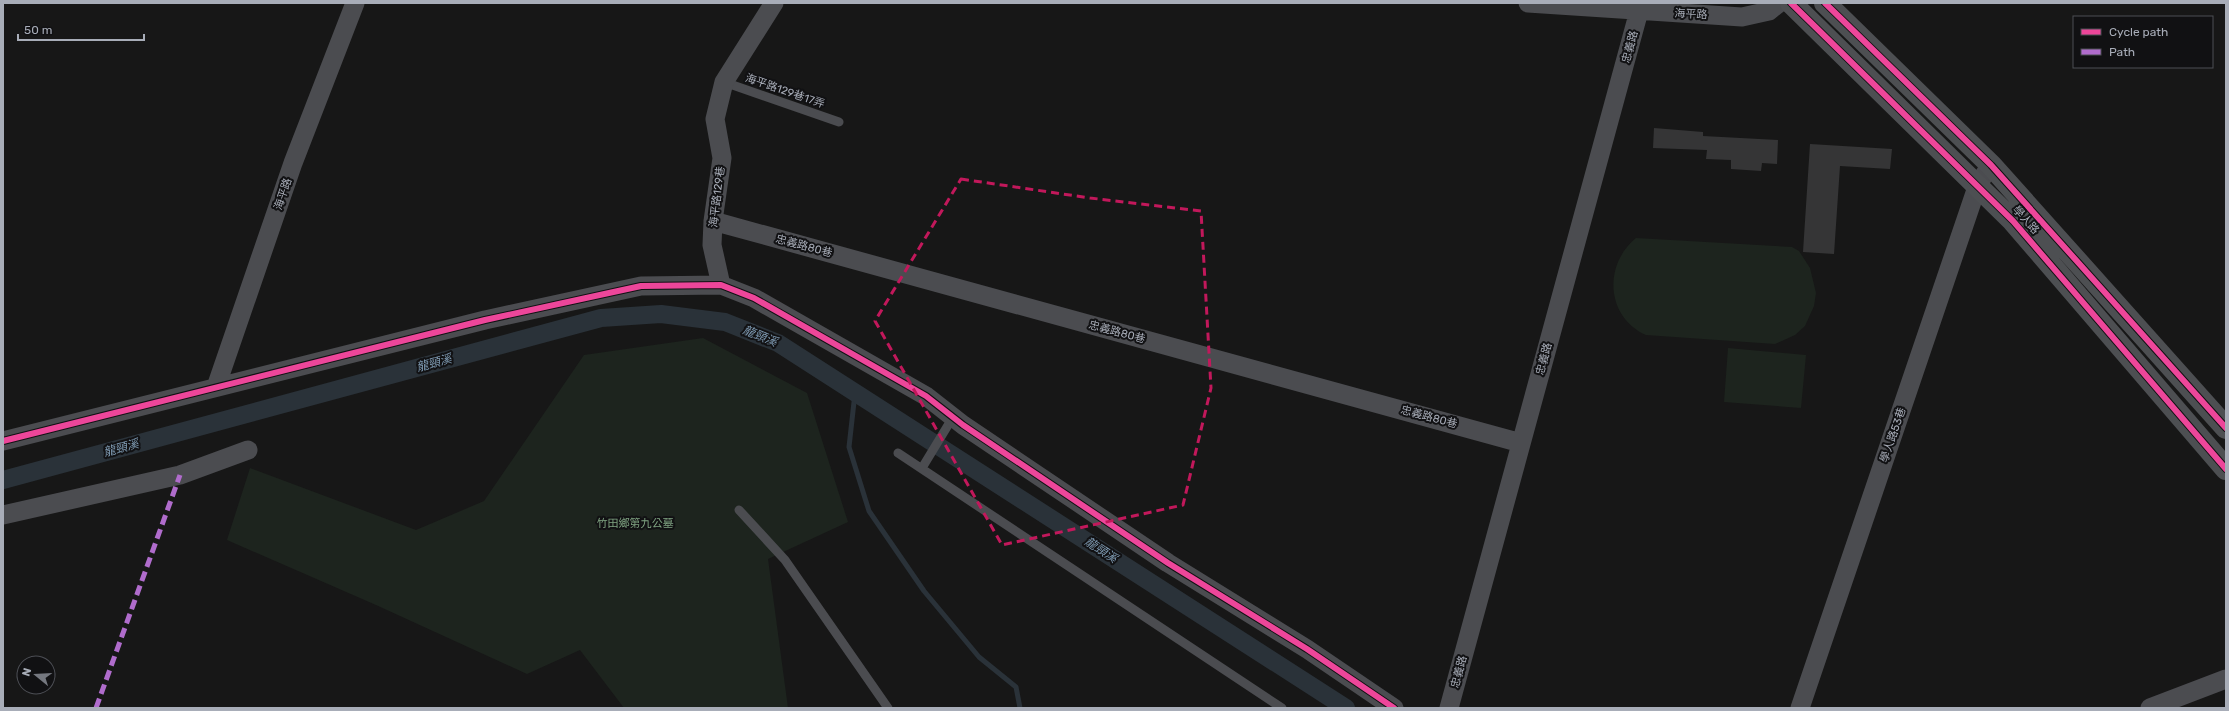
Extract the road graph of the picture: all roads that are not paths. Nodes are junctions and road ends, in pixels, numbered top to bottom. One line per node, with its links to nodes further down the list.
1 (355, 3): 14 (street, 海平路)
2 (774, 3): 8 (street, 海平路129巷)
3 (1528, 3): 7 (street, 海平路)
4 (1778, 3): 7 (street, 海平路)
5 (1791, 3): 11 (main road, 學人路)
6 (1825, 3): 10 (main road, 學人路)
7 (1640, 11): 18 (street, 忠義路)
8 (724, 82): 9 (lane, 海平路129巷17弄); 12 (street, 海平路129巷)
9 (839, 122)
10 (1991, 165): 11 (street, 學人路53巷); 16 (main road, 學人路)
11 (1978, 184): 22 (main road, 學人路); 30 (street, 學人路53巷)
12 (713, 221): 13 (street, 海平路129巷); 18 (street, 忠義路80巷)
13 (722, 286): 14 (street); 15 (street)
14 (216, 387): 17 (street)
15 (953, 417): 21 (lane); 28 (street)
16 (2226, 428)
17 (3, 441)
18 (1521, 443): 29 (street, 忠義路)
19 (248, 450): 24 (street)
20 (898, 453): 21 (lane)
21 (922, 468): 27 (lane)
22 (2226, 469)
23 (739, 510): 26 (lane)
24 (3, 515)
25 (2226, 679): 31 (street)
26 (888, 708)
27 (1282, 708)
28 (1394, 708)
29 (1449, 708)
30 (1800, 708)
31 (2150, 708)

